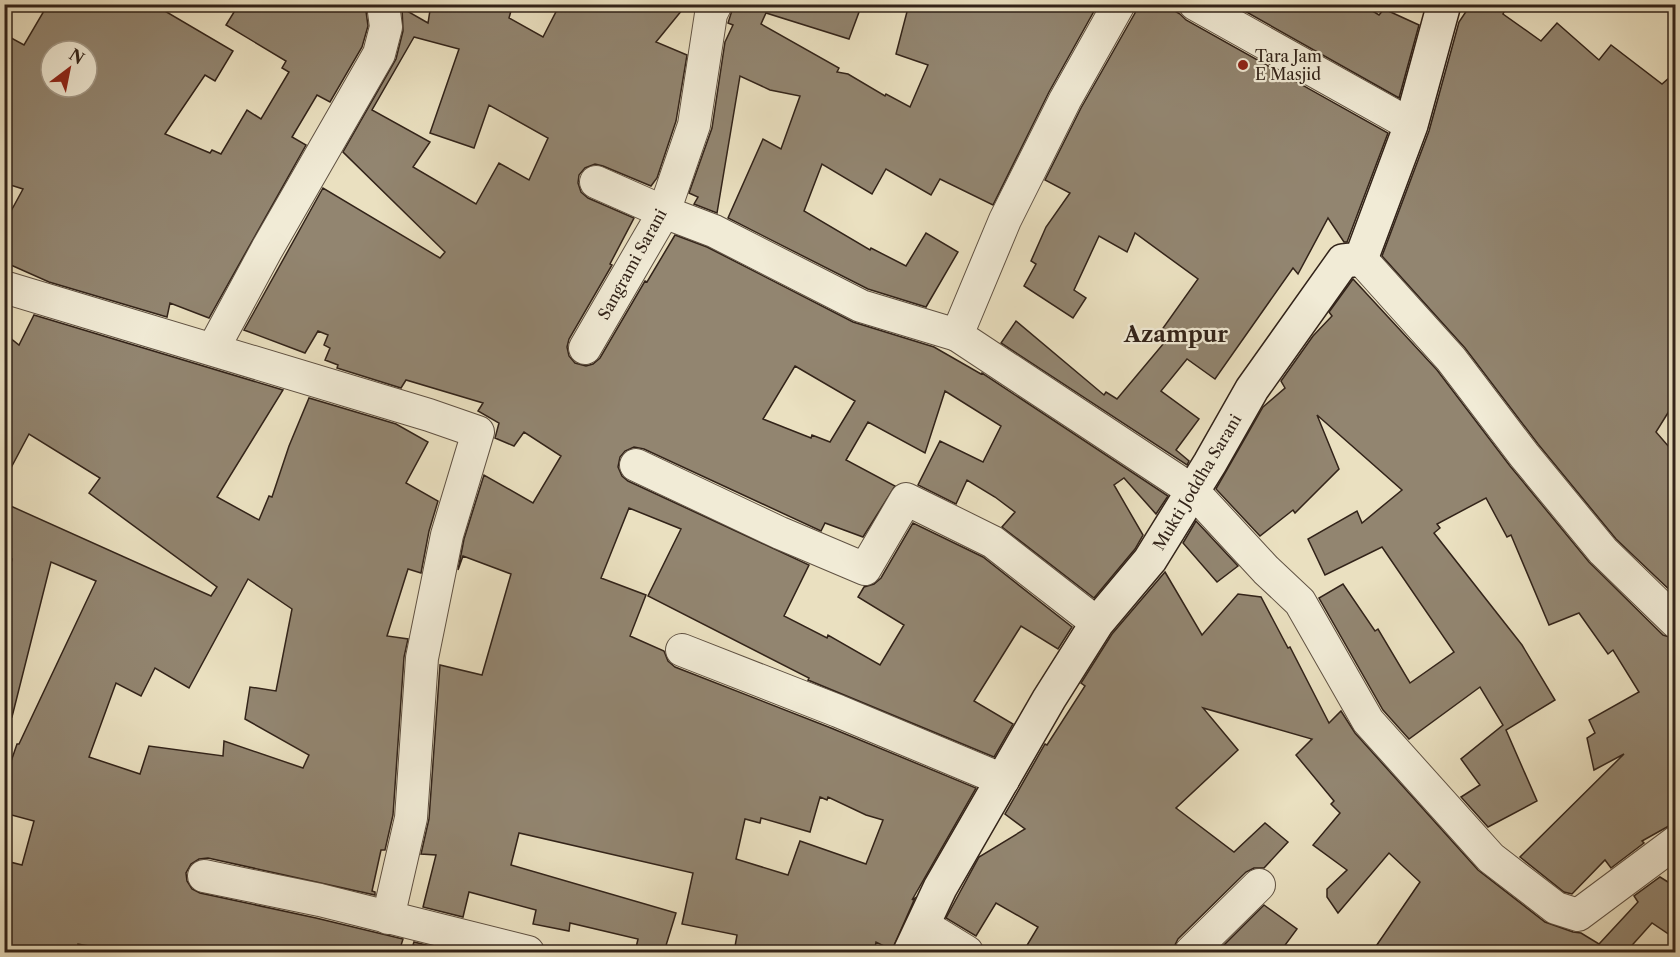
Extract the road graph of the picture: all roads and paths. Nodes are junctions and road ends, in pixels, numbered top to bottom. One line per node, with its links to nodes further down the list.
1 (382, 4): 13 (street)
2 (716, 4): 8 (street, Sangrami Sarani)
3 (1119, 4): 11 (street)
4 (1195, 4): 6 (street)
5 (1444, 4): 6 (street)
6 (1411, 125): 9 (street)
7 (596, 182): 8 (street)
8 (664, 212): 11 (street); 12 (street, Sangrami Sarani)
9 (1361, 259): 15 (street, Mukti Joddha Sarani); 16 (street)
10 (4, 287): 13 (street)
11 (957, 335): 15 (street)
12 (585, 348)
13 (213, 349): 23 (street)
14 (636, 465): 17 (street)
15 (1193, 491): 17 (street, Mukti Joddha Sarani); 20 (street)
16 (1676, 622)
17 (1097, 623): 19 (street, Mukti Joddha Sarani)
18 (682, 650): 19 (street)
19 (1003, 780): 24 (street, Mukti Joddha Sarani)
20 (1676, 842)
21 (204, 876): 23 (street)
22 (1259, 885): 27 (street)
23 (388, 918): 25 (street)
24 (916, 939): 26 (street)
25 (528, 952)
26 (967, 952)
27 (1191, 952)

